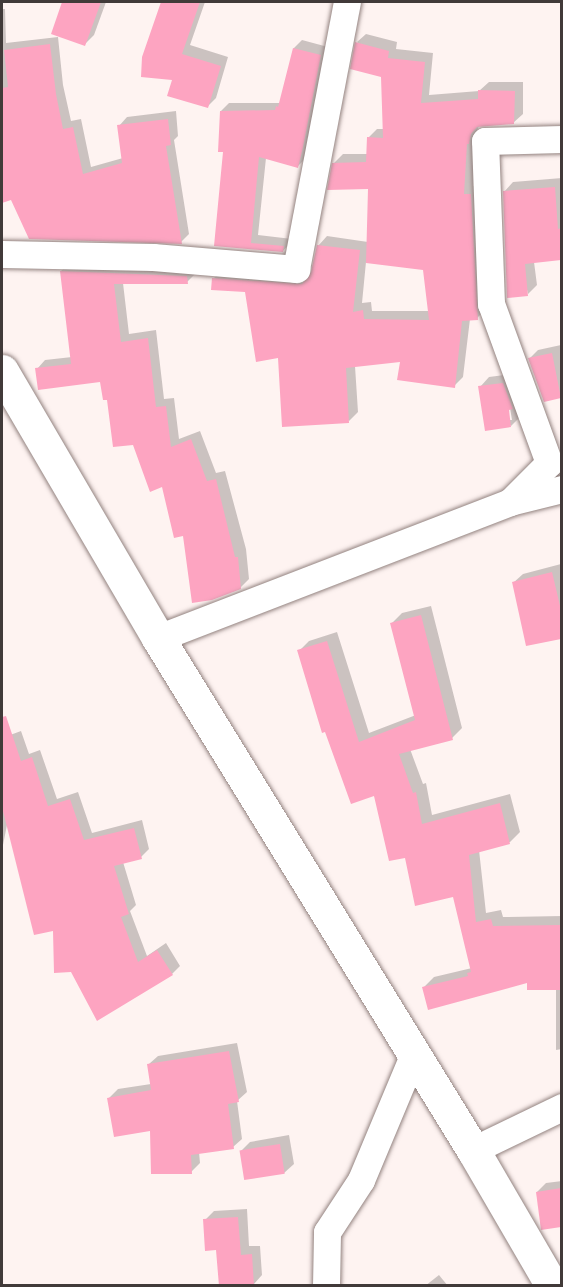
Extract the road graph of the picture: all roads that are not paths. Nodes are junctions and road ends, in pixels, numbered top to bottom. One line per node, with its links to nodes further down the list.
1 (347, 2): 3 (street)
2 (561, 139): 6 (street)
3 (2, 254)
4 (2, 371): 7 (street)
5 (561, 489): 6 (street)
6 (510, 502): 7 (street)
7 (158, 638): 8 (street)
8 (414, 1053): 10 (street); 11 (street)
9 (561, 1107): 10 (street)
10 (473, 1150): 12 (street)
11 (326, 1286)
12 (552, 1286)

